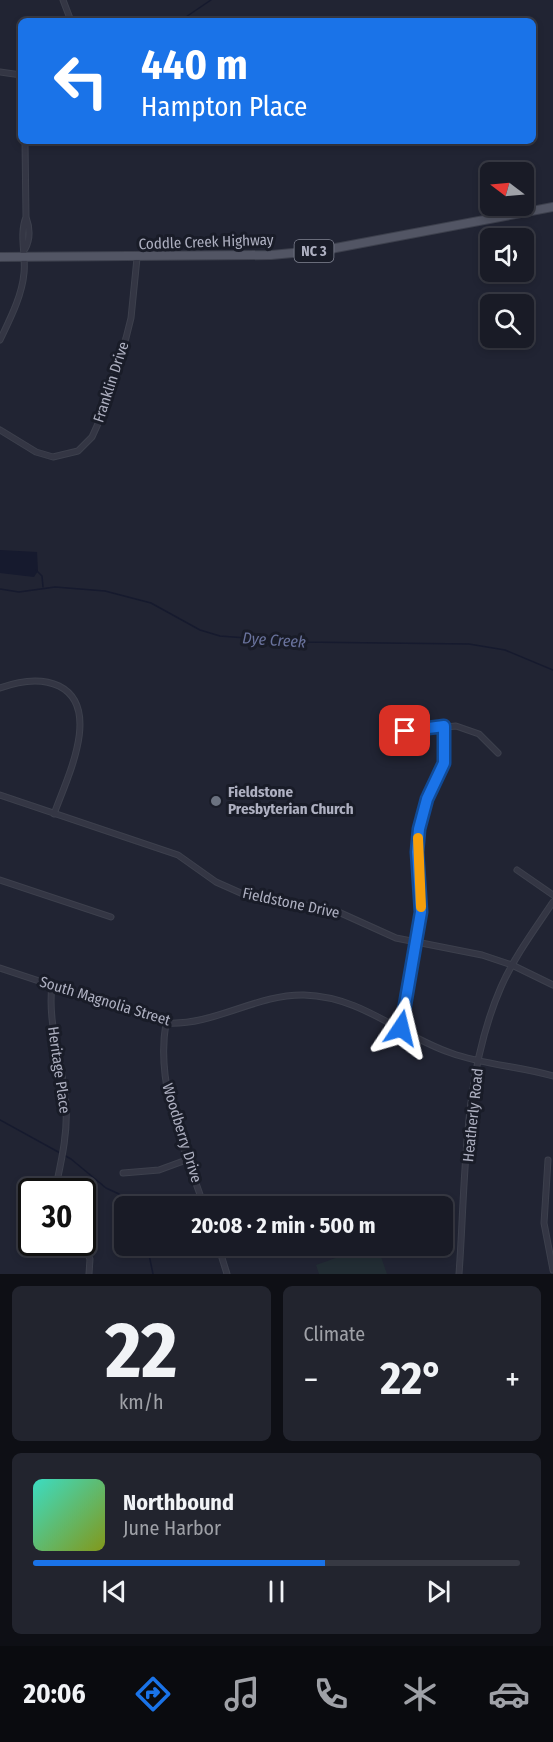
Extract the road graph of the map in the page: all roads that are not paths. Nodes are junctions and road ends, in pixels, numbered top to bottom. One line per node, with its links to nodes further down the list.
1 (63, 0): 2 (street)
2 (70, 18)
3 (0, 72): 4 (street)
4 (18, 75)
5 (25, 144): 7 (street)
6 (553, 207): 9 (main road, Coddle Creek Highway / NC 3)
7 (25, 254): 8 (main road, Coddle Creek Highway / NC 3); 9 (main road, Coddle Creek Highway / NC 3); 10 (street)
8 (0, 257)
9 (136, 258): 11 (street, Franklin Drive)
10 (0, 340)
11 (0, 430)
12 (0, 688): 17 (street)
13 (444, 726): 14 (street); 15 (street); 23 (street)
14 (385, 733)
15 (498, 753)
16 (0, 795): 17 (street, Fieldstone Drive)
17 (54, 814): 23 (street, Fieldstone Drive)
18 (517, 870): 20 (street)
19 (0, 880): 22 (street)
20 (553, 895)
21 (553, 902): 24 (street, Heatherly Road)
22 (111, 917)
23 (416, 944): 24 (street, Fieldstone Drive); 29 (street)
24 (512, 964): 27 (street, Fieldstone Drive); 30 (street, Heatherly Road)
25 (0, 968): 26 (street, South Magnolia Street)
26 (52, 985): 28 (street, South Magnolia Street); 35 (street, Heritage Place)
27 (553, 985)
28 (166, 1023): 29 (street, South Magnolia Street); 32 (street, Woodberry Drive)
29 (401, 1028): 30 (street, South Magnolia Street)
30 (478, 1061): 31 (street, South Magnolia Street); 42 (street, Heatherly Road)
31 (553, 1076)
32 (189, 1160): 34 (street); 36 (street, Woodberry Drive)
33 (548, 1160): 39 (street)
34 (123, 1173)
35 (58, 1178)
36 (201, 1196)
37 (89, 1256): 40 (street)
38 (221, 1256): 41 (street)
39 (553, 1270)
40 (89, 1274)
41 (227, 1274)
42 (459, 1274)

